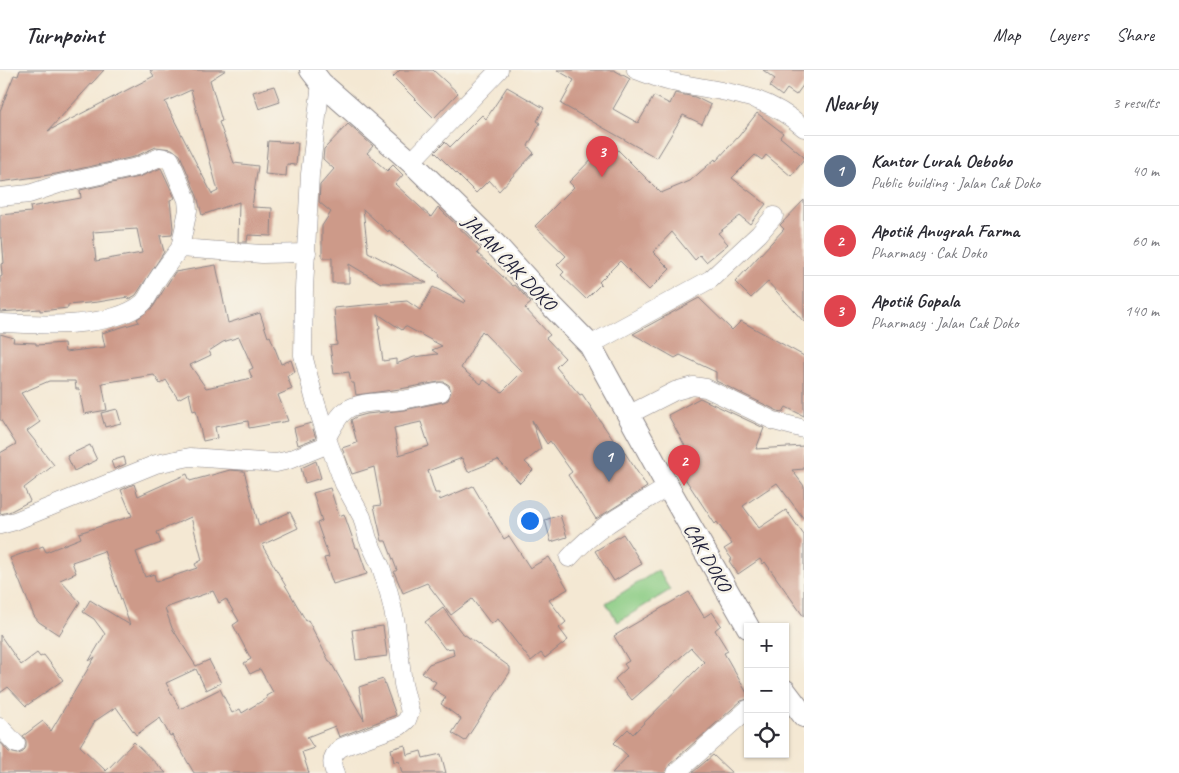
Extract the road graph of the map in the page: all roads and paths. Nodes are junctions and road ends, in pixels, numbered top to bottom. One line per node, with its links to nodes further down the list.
1 (498, 70): 5 (street)
2 (636, 70): 4 (street)
3 (316, 76): 5 (main road, JALAN CAK DOKO); 9 (street)
4 (804, 128)
5 (412, 162): 11 (main road, JALAN CAK DOKO)
6 (0, 197): 8 (street)
7 (774, 216): 11 (street)
8 (180, 248): 9 (street); 10 (street)
9 (307, 252): 15 (street)
10 (0, 323)
11 (590, 345): 13 (main road, JALAN CAK DOKO)
12 (441, 392): 15 (street)
13 (628, 415): 14 (street); 16 (main road, JALAN CAK DOKO)
14 (804, 428)
15 (328, 441): 17 (street); 25 (street)
16 (668, 487): 18 (street); 19 (main road, CAK DOKO)
17 (0, 525)
18 (569, 558)
19 (746, 623)
20 (789, 696): 22 (main road)
21 (744, 712): 26 (street)
22 (804, 716)
23 (0, 727): 24 (street)
24 (16, 744)
25 (336, 773)
26 (676, 773)

